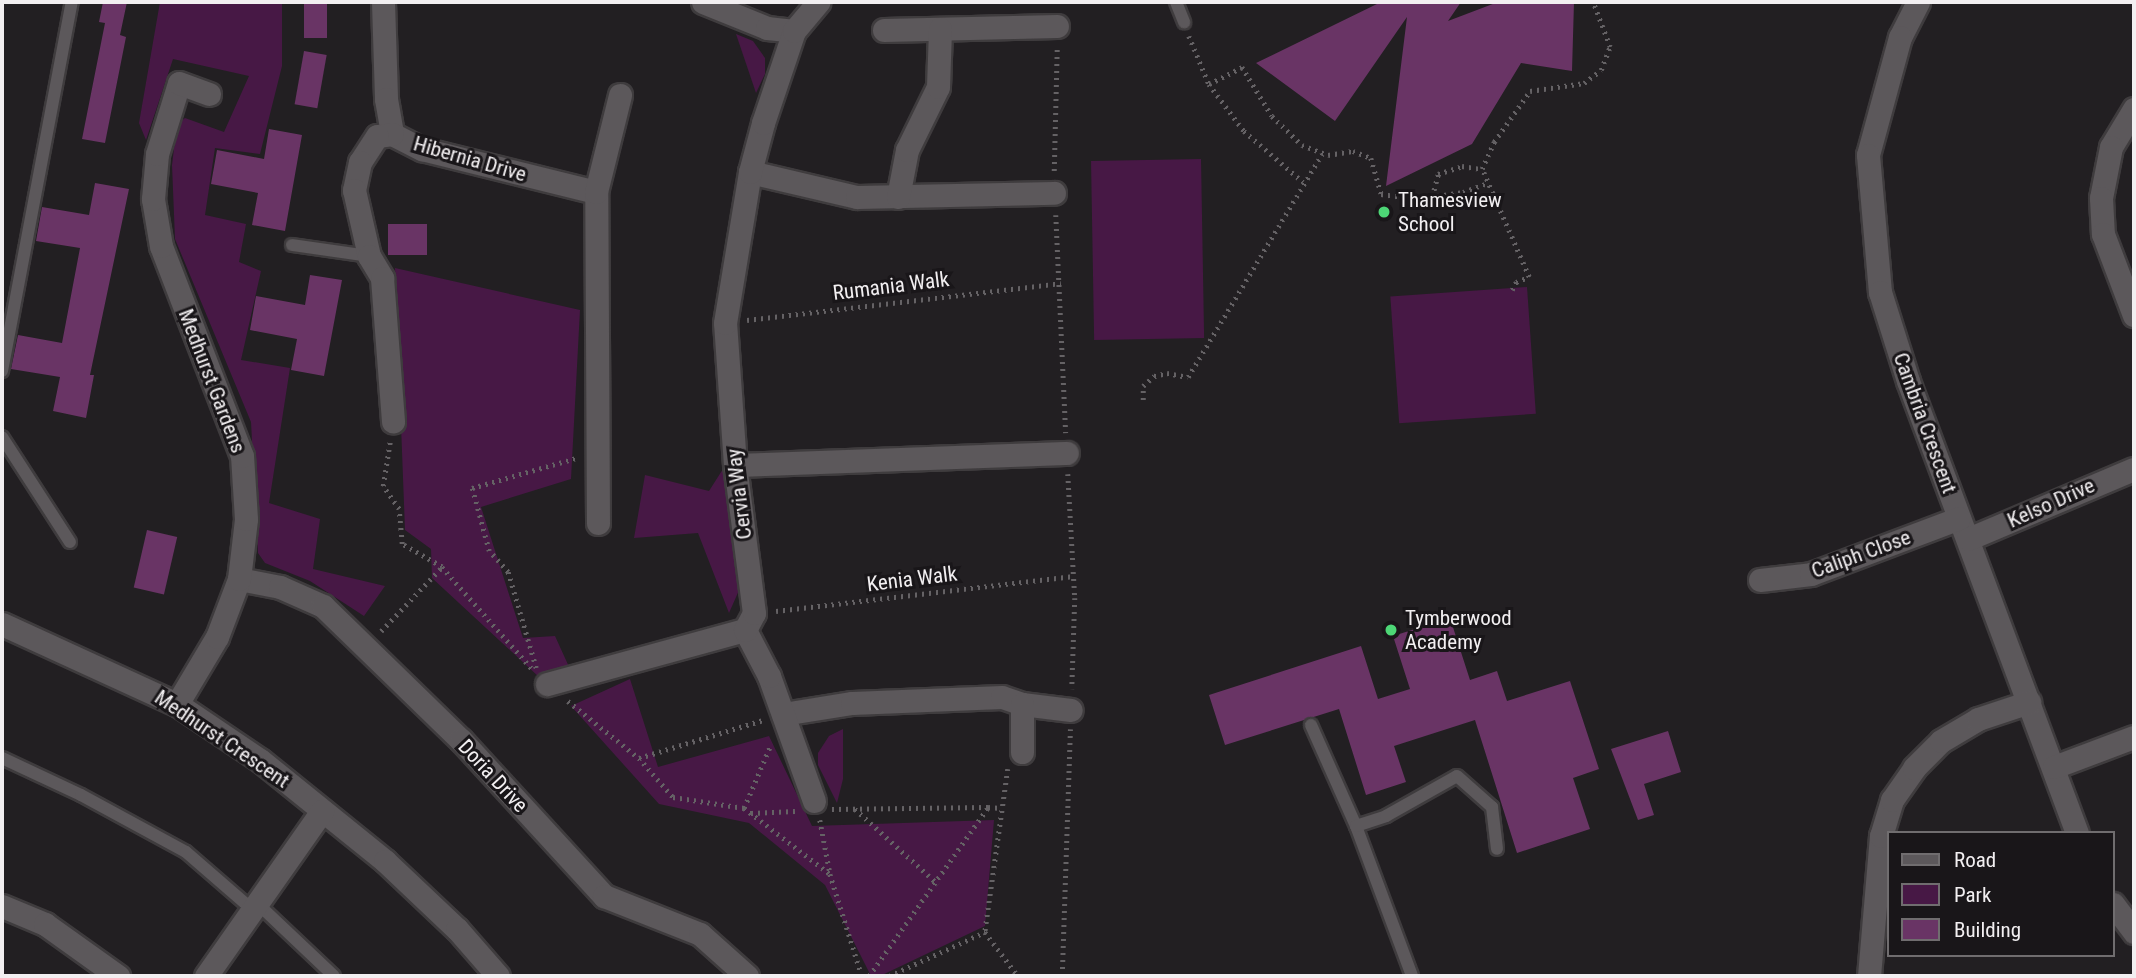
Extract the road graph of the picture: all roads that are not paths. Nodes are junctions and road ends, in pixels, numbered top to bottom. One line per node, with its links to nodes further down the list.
1 (72, 2): 22 (lane)
2 (383, 2): 15 (street, Hibernia Drive)
3 (703, 2): 11 (street)
4 (818, 2): 11 (street, Cervia Way)
5 (1176, 2): 7 (lane)
6 (1916, 2): 31 (street, Cambria Crescent)
7 (1184, 23)
8 (1057, 26): 9 (street)
9 (940, 29): 10 (street); 19 (street)
10 (884, 30)
11 (794, 31): 16 (street, Cervia Way)
12 (209, 94): 33 (street, Medhurst Gardens)
13 (620, 95): 17 (street)
14 (2134, 109): 23 (street)
15 (392, 134): 17 (street, Hibernia Drive); 21 (street)
16 (750, 172): 19 (street); 28 (street, Cervia Way)
17 (596, 192): 30 (street)
18 (1054, 193): 19 (street)
19 (898, 197)
20 (292, 244): 21 (lane)
21 (369, 256): 25 (street)
22 (7, 302): 24 (lane)
23 (2134, 316)
24 (2, 372)
25 (393, 422)
26 (2, 437): 32 (lane)
27 (1067, 453): 28 (street)
28 (734, 465): 35 (street, Cervia Way)
29 (2134, 469): 31 (street, Kelso Drive)
30 (598, 523)
31 (1964, 528): 34 (street, Caliph Close); 38 (street, Cambria Crescent)
32 (70, 542)
33 (239, 579): 39 (street, Medhurst Gardens); 61 (street, Doria Drive)
34 (1760, 580)
35 (750, 622): 37 (street); 42 (street, Cervia Way)
36 (2, 624): 39 (street, Medhurst Crescent)
37 (547, 684)
38 (2029, 702): 47 (street, Cambria Crescent); 63 (street)
39 (177, 704): 49 (street, Medhurst Crescent)
40 (1021, 704): 41 (street); 42 (street); 45 (street)
41 (1071, 710)
42 (783, 714): 48 (street, Cervia Way)
43 (1311, 725): 50 (lane)
44 (2134, 737): 47 (street)
45 (1022, 752)
46 (2, 758): 55 (lane)
47 (2054, 767): 51 (street, Cambria Crescent)
48 (816, 805)
49 (322, 811): 55 (street); 60 (street, Medhurst Crescent)
50 (1356, 826): 52 (lane); 62 (lane)
51 (2076, 831)
52 (1497, 849)
53 (2, 906): 57 (street)
54 (2115, 907): 56 (street)
55 (257, 908): 58 (street); 59 (lane)
56 (2134, 932)
57 (118, 976)
58 (206, 976)
59 (334, 976)
60 (498, 976)
61 (747, 976)
62 (1412, 976)
63 (1869, 976)

